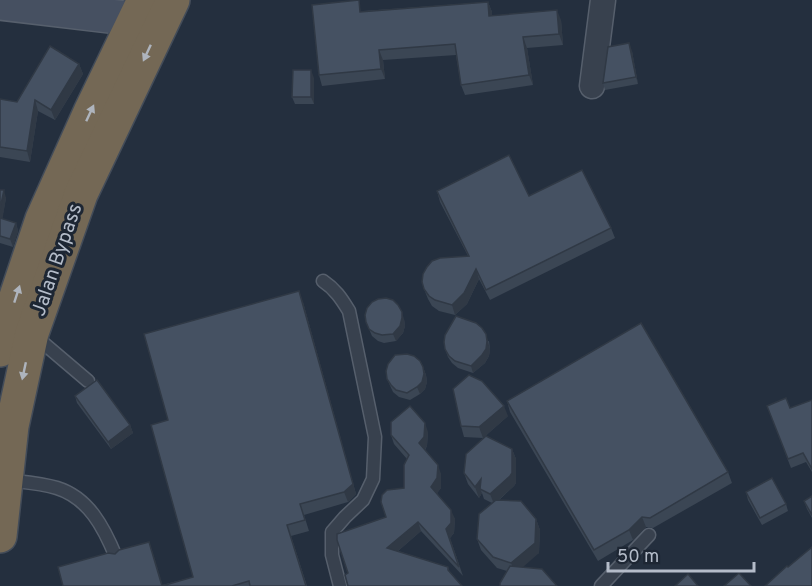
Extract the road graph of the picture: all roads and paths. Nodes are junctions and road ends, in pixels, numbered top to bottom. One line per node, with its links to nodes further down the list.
1 (603, 0): 4 (street)
2 (0, 3): 3 (street)
3 (162, 4): 6 (highway, Jalan Bypass, one-way to 6); 7 (highway, Jalan Bypass, one-way to 3)
4 (592, 86)
5 (323, 281): 13 (lane)
6 (32, 333): 8 (lane); 9 (highway, Jalan Bypass, one-way to 9)
7 (0, 350)
8 (88, 381)
9 (5, 480): 11 (highway, Jalan Bypass); 12 (lane)
10 (649, 535): 14 (lane)
11 (0, 536)
12 (116, 557)
13 (340, 586)
14 (601, 586)

